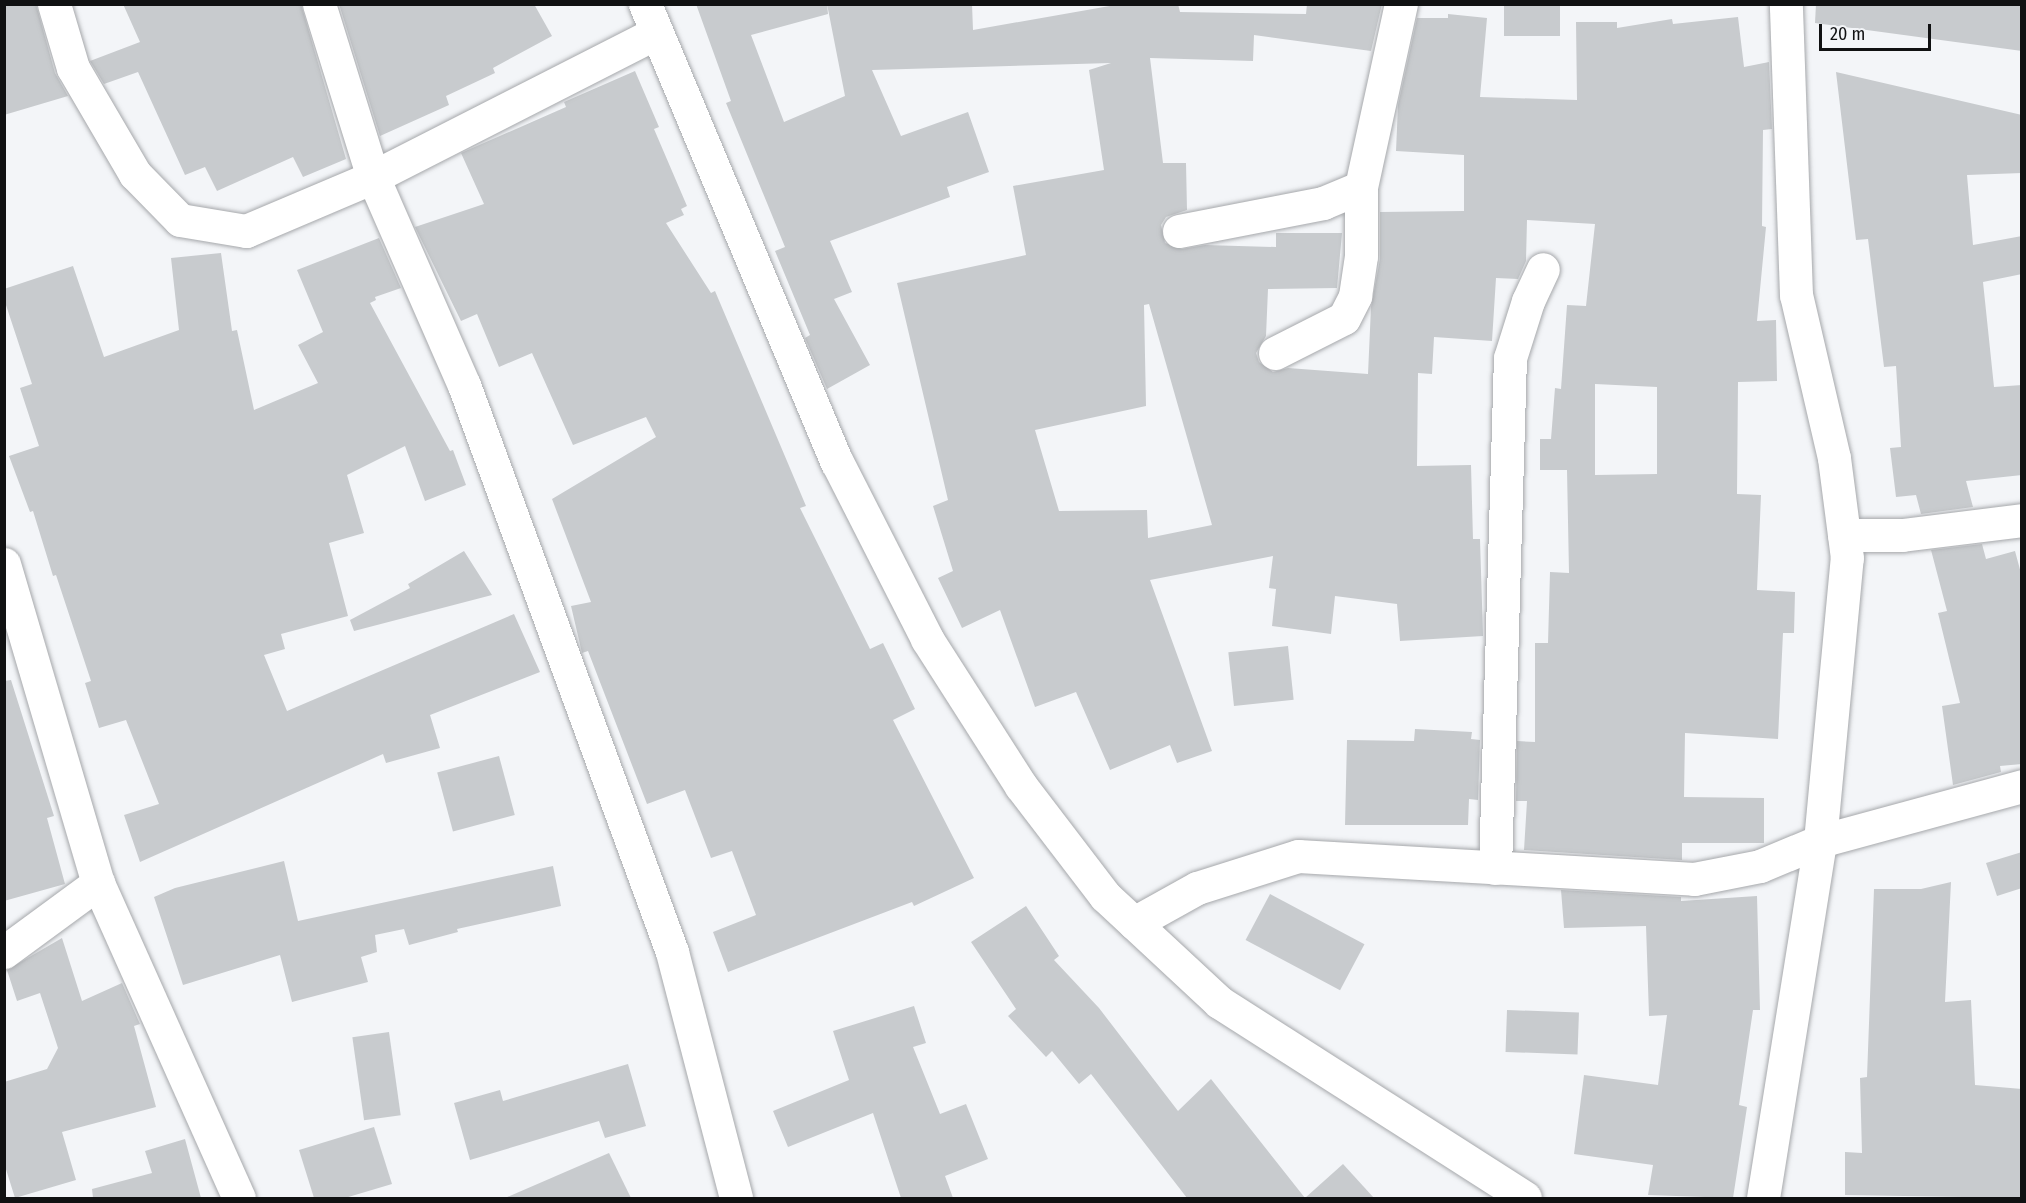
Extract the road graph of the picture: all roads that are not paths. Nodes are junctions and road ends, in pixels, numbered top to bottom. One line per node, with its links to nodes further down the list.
1 (54, 4): 6 (street)
2 (319, 4): 6 (street)
3 (1401, 4): 7 (street)
4 (1786, 4): 12 (street)
5 (651, 19): 6 (street); 18 (street)
6 (373, 177): 21 (street)
7 (1361, 187): 8 (street); 10 (street)
8 (1179, 231)
9 (1543, 269): 16 (street)
10 (1275, 353)
11 (2022, 520): 12 (street)
12 (1844, 535): 15 (street)
13 (4, 564): 17 (street)
14 (2022, 786): 15 (street)
15 (1820, 841): 16 (street); 23 (street)
16 (1495, 868): 18 (street)
17 (98, 884): 19 (street); 20 (street)
18 (1134, 923): 22 (street)
19 (4, 952)
20 (239, 1198)
21 (736, 1198)
22 (1525, 1198)
23 (1763, 1198)

